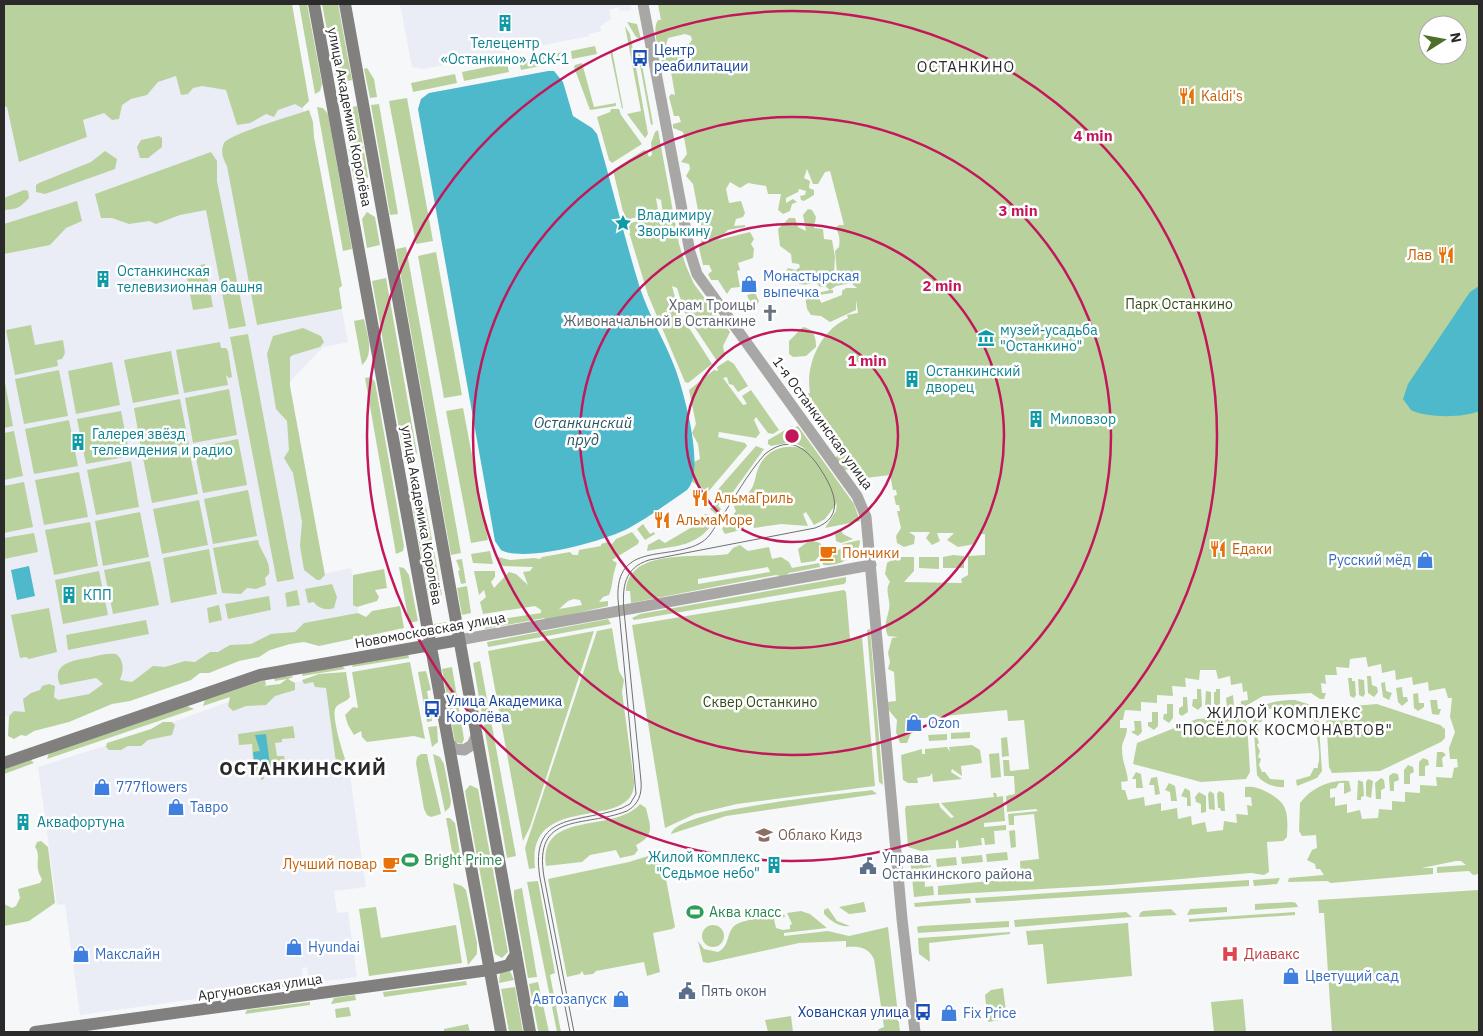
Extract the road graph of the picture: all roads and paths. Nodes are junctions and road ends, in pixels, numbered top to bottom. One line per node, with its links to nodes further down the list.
1 (314, 4): 6 (main road, улица Академика Королёва)
2 (345, 4): 5 (main road, улица Академика Королёва)
3 (644, 4): 4 (street, 1-я Останкинская улица)
4 (871, 565): 5 (street, Новомосковская улица); 15 (street, 1-я Останкинская улица)
5 (459, 640): 6 (main road, Новомосковская улица); 7 (main road, улица Академика Королёва)
6 (430, 644): 8 (main road, улица Академика Королёва); 9 (main road, Новомосковская улица)
7 (476, 736): 8 (street); 10 (main road, улица Академика Королёва)
8 (448, 742): 11 (main road, улица Академика Королёва)
9 (4, 763)
10 (516, 954): 11 (main road, Аргуновская улица); 14 (main road, улица Академика Королёва)
11 (490, 970): 12 (main road, Аргуновская улица); 13 (main road, улица Академика Королёва)
12 (35, 1032)
13 (501, 1032)
14 (530, 1032)
15 (914, 1032)

